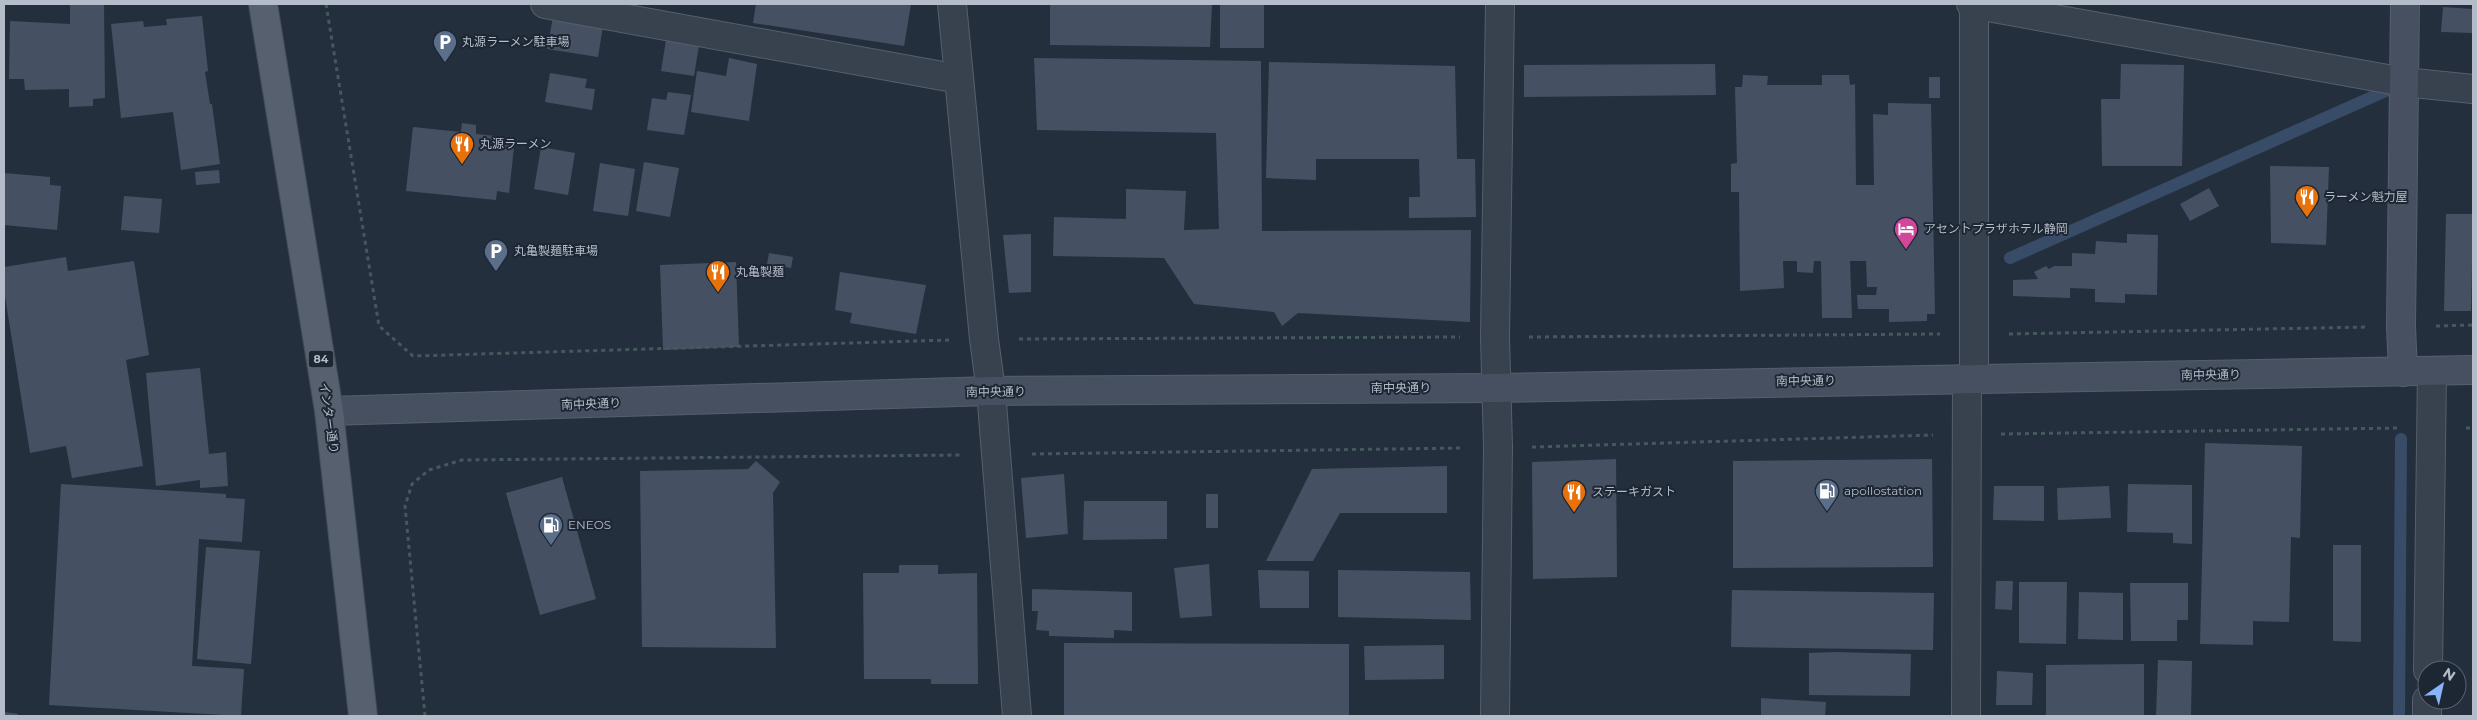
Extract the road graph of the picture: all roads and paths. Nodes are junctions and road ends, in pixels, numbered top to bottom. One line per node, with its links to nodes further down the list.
1 (263, 4): 22 (main road, インター通り / 84)
2 (326, 4): 15 (path)
3 (545, 4): 8 (street)
4 (952, 4): 8 (street)
5 (1500, 4): 14 (street)
6 (1973, 4): 9 (street); 13 (street)
7 (2405, 4): 9 (street)
8 (959, 79): 15 (street)
9 (2404, 82): 10 (street); 12 (street)
10 (2473, 89)
11 (2473, 325): 12 (path)
12 (2401, 326): 13 (path); 18 (street)
13 (1974, 334): 14 (path); 19 (street)
14 (1495, 337): 15 (path); 20 (street)
15 (984, 339): 21 (street)
16 (2473, 370): 17 (street, 南中央通り)
17 (2432, 371): 18 (street, 南中央通り); 23 (street)
18 (2403, 372): 19 (street, 南中央通り)
19 (1970, 379): 20 (street, 南中央通り); 25 (street)
20 (1495, 388): 21 (street, 南中央通り); 26 (street)
21 (991, 391): 22 (street, 南中央通り); 27 (street)
22 (329, 411): 29 (main road, インター通り / 84)
23 (2431, 428): 24 (path); 25 (path); 28 (street)
24 (2473, 428)
25 (1966, 434): 26 (path); 33 (street)
26 (1498, 448): 27 (path); 32 (street)
27 (996, 455): 30 (path); 31 (street)
28 (2428, 660)
29 (363, 716)
30 (425, 716)
31 (1017, 716)
32 (1495, 716)
33 (1966, 716)

